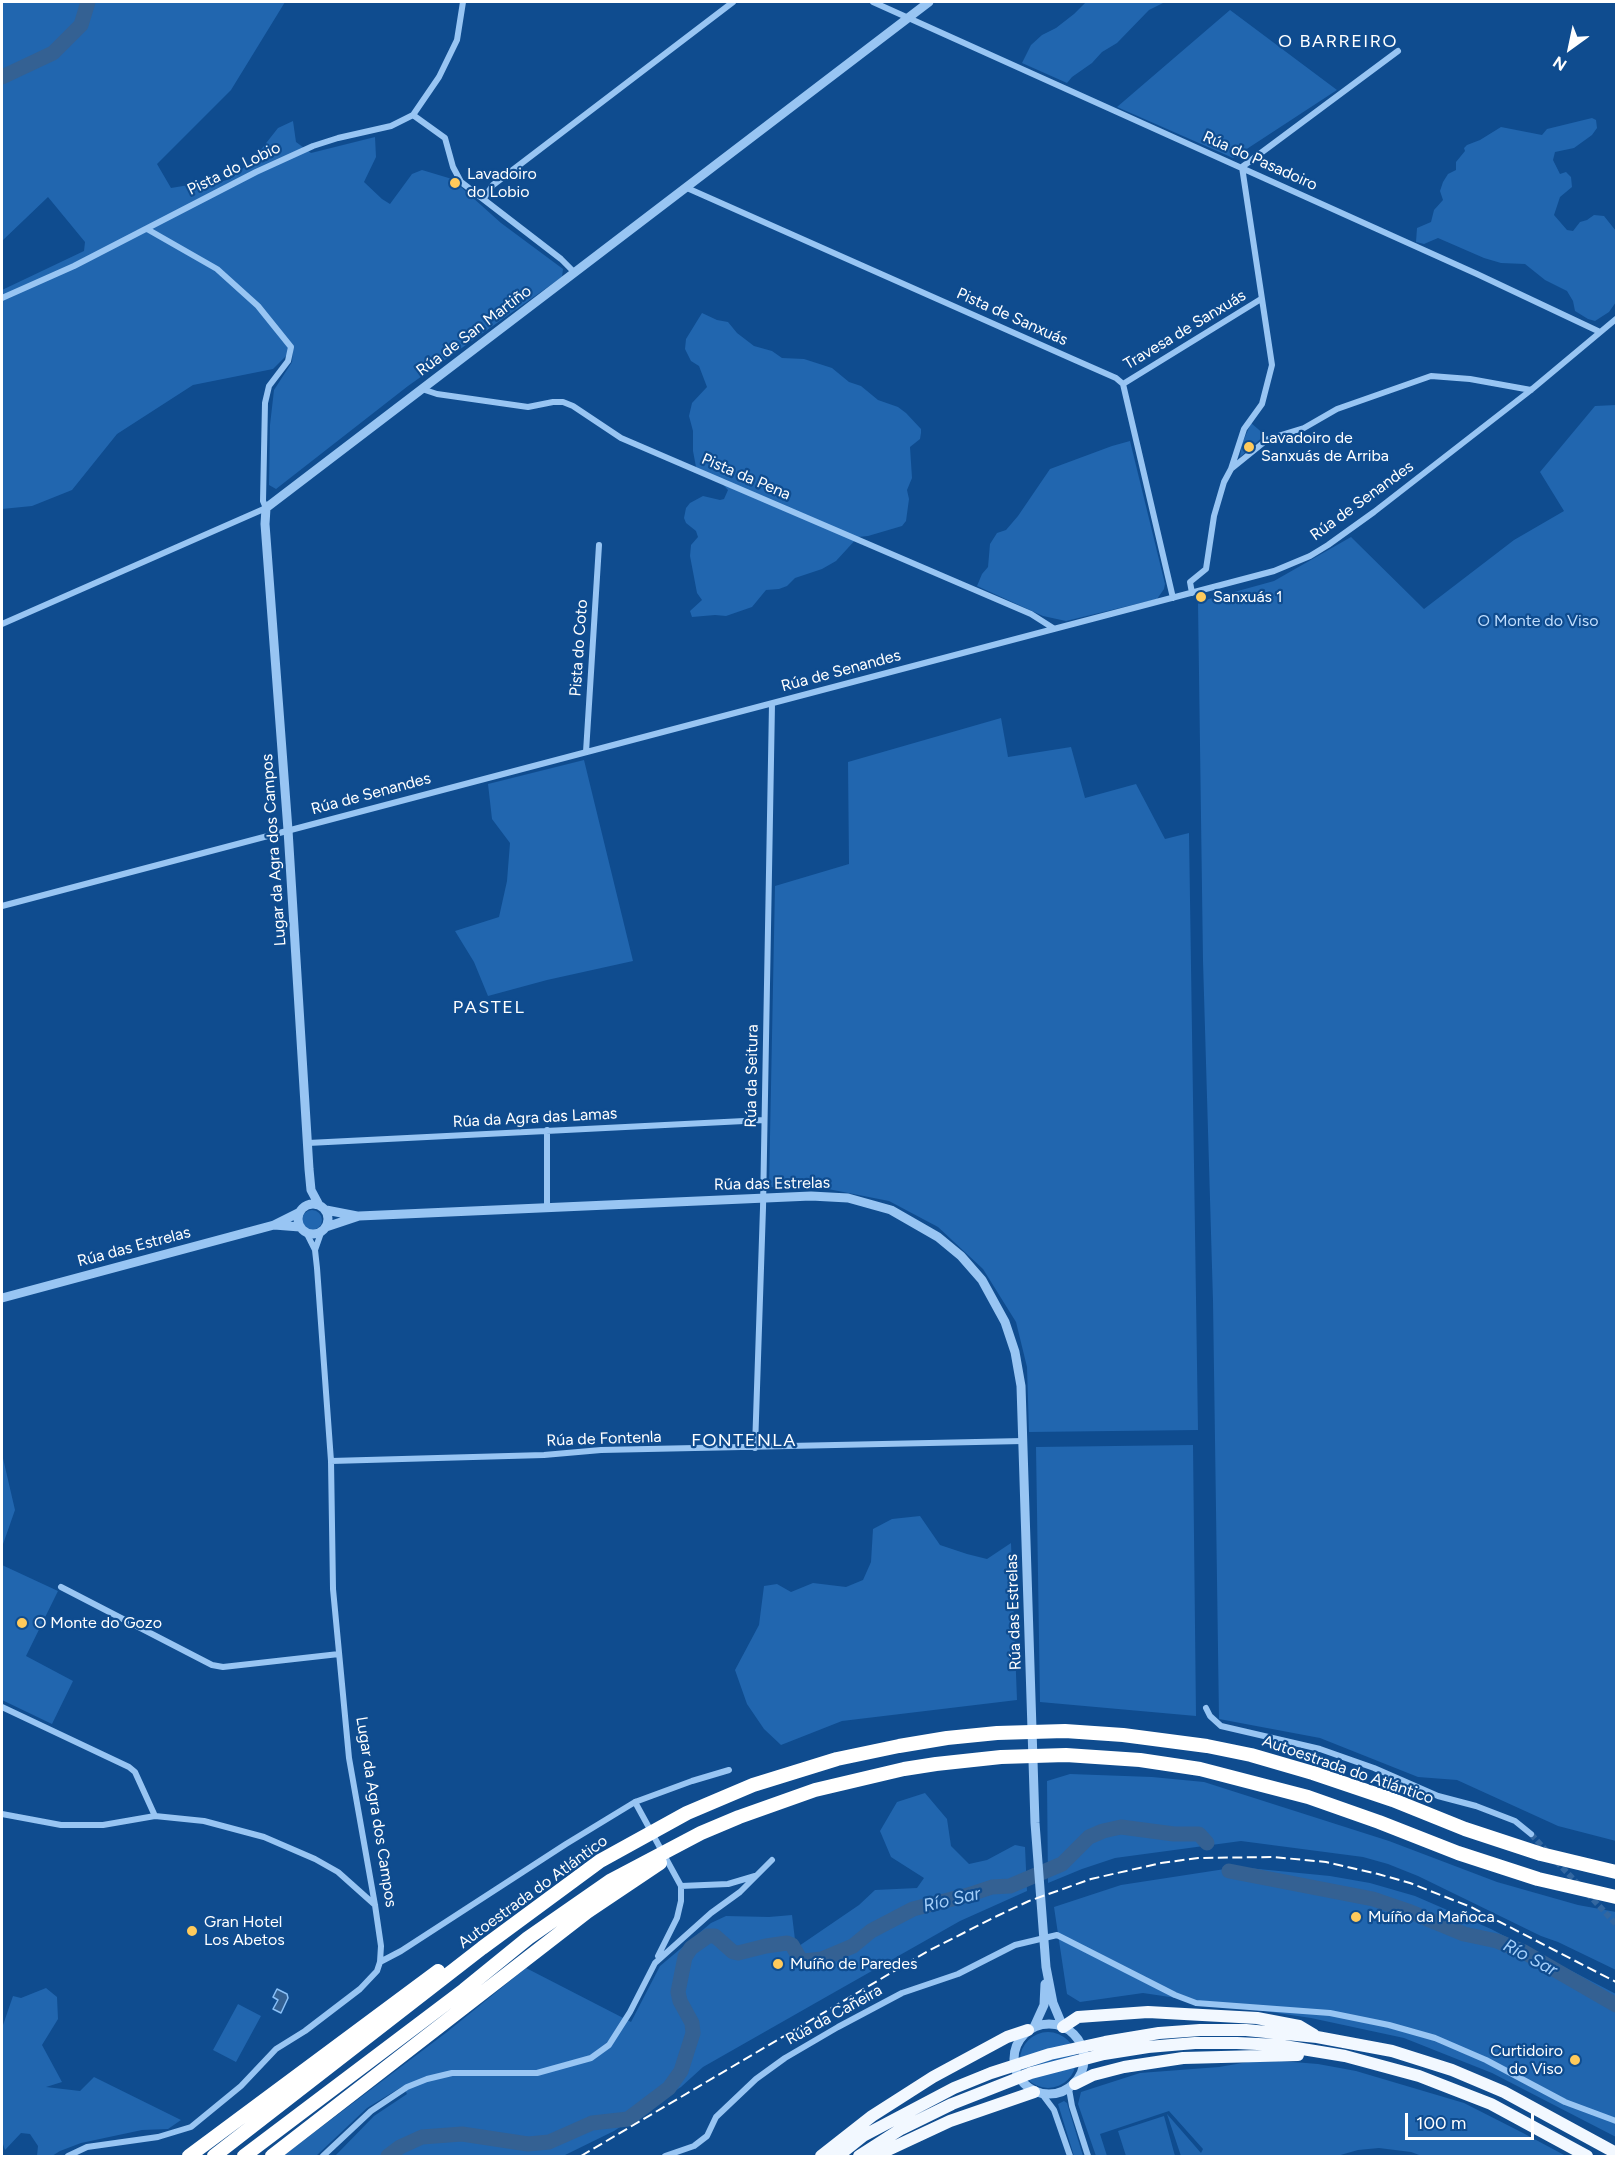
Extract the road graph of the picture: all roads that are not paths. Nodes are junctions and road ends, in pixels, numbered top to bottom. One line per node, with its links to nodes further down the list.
1 (463, 2): 7 (street)
2 (733, 2): 10 (street)
3 (873, 2): 5 (street, Rúa do Pasadoiro)
4 (929, 2): 5 (street, Rúa de San Martiño)
5 (909, 17): 8 (street, Rúa do Pasadoiro); 9 (street, Rúa de San Martiño)
6 (1398, 51): 8 (street)
7 (413, 115): 10 (street); 11 (street, Pista do Lobio)
8 (1242, 167): 14 (street, Travesa de Sanxuás); 16 (street, Rúa do Pasadoiro)
9 (687, 188): 12 (street, Rúa de San Martiño); 17 (street, Pista de Sanxuás)
10 (484, 198): 12 (street)
11 (147, 229): 13 (street, Pista do Lobio); 21 (street)
12 (575, 273): 18 (street, Rúa de San Martiño)
13 (2, 298)
14 (1261, 299): 17 (street, Travesa de Sanxuás); 20 (street, Travesa de Sanxuás)
15 (1617, 319): 16 (street, Rúa de Senandes)
16 (1599, 332): 19 (street, Rúa de Senandes)
17 (1123, 384): 24 (street)
18 (422, 389): 21 (street, Rúa de San Martiño); 26 (street, Pista da Pena)
19 (1530, 390): 20 (street, Travesa de Sanxuás); 23 (street, Rúa de Senandes)
20 (1231, 469): 23 (street, Travesa de Sanxuás)
21 (266, 508): 25 (street, Rúa de San Martiño); 29 (street, Lugar da Agra dos Campos)
22 (599, 545): 28 (street, Pista do Coto)
23 (1192, 593): 24 (street, Rúa de Senandes)
24 (1173, 598): 26 (street, Rúa de Senandes)
25 (2, 624)
26 (1053, 628): 27 (street, Rúa de Senandes)
27 (772, 704): 28 (street, Rúa de Senandes); 31 (street, Rúa da Seitura)
28 (586, 752): 29 (street, Rúa de Senandes)
29 (288, 830): 30 (street, Rúa de Senandes); 33 (street, Lugar da Agra dos Campos)
30 (2, 906)
31 (764, 1120): 32 (street, Rúa da Agra das Lamas); 35 (street, Rúa da Seitura)
32 (547, 1130): 33 (street, Rúa da Agra das Lamas); 37 (street)
33 (308, 1143): 34 (street, Lugar da Agra dos Campos)
34 (311, 1190): 36 (street, Lugar da Agra dos Campos); 38 (street, Lugar da Agra dos Campos)
35 (763, 1197): 37 (street, Rúa das Estrelas); 45 (street, Rúa das Estrelas); 46 (street, Rúa da Seitura)
36 (322, 1207): 38 (street); 39 (street, Rúa das Estrelas); 42 (street)
37 (547, 1208): 39 (street, Rúa das Estrelas)
38 (302, 1209): 40 (street, Rúa das Estrelas); 41 (street)
39 (359, 1216): 42 (street, Rúa das Estrelas)
40 (274, 1225): 41 (street, Rúa das Estrelas); 44 (street, Rúa das Estrelas)
41 (303, 1229): 42 (street); 43 (street, Lugar da Agra dos Campos)
42 (324, 1229): 43 (street, Lugar da Agra dos Campos)
43 (315, 1250): 47 (street, Lugar da Agra dos Campos)
44 (2, 1298)
45 (1023, 1441): 46 (street, Rúa de Fontenla); 64 (street, Rúa das Estrelas)
46 (755, 1448): 47 (street, Rúa de Fontenla)
47 (331, 1461): 49 (street, Lugar da Agra dos Campos)
48 (61, 1587): 49 (street)
49 (339, 1654): 63 (street, Lugar da Agra dos Campos)
50 (2, 1707): 55 (street)
51 (1206, 1708): 57 (street)
52 (729, 1770): 53 (street)
53 (637, 1804): 61 (street); 66 (street)
54 (2, 1814): 55 (street)
55 (154, 1816): 63 (street)
56 (701, 1833): 62 (highway, Autoestrada do Atlántico); 83 (highway, Autoestrada do Atlántico); 84 (highway)
57 (1531, 1834)
58 (771, 1860): 60 (street)
59 (1617, 1872): 65 (highway, Autoestrada do Atlántico)
60 (756, 1876): 61 (street); 67 (street)
61 (681, 1886): 67 (street)
62 (1617, 1897)
63 (375, 1905): 66 (street, Lugar da Agra dos Campos)
64 (1043, 1933): 68 (street, Rúa das Estrelas); 77 (street); 86 (street, Rúa da Cañeira)
65 (482, 1948): 81 (highway); 82 (highway, Autoestrada do Atlántico)
66 (380, 1962): 80 (street)
67 (655, 1963): 85 (street)
68 (1046, 1966): 69 (street); 70 (street)
69 (1063, 2027): 70 (street); 71 (highway); 75 (street)
70 (1031, 2029): 76 (street); 78 (highway)
71 (1317, 2037): 72 (highway); 79 (highway)
72 (1104, 2048): 73 (highway); 74 (highway)
73 (1346, 2056): 75 (highway); 92 (highway)
74 (993, 2079): 78 (highway); 88 (highway)
75 (1072, 2086): 76 (street); 91 (street)
76 (1038, 2093): 89 (highway); 90 (street)
77 (1617, 2121)
78 (836, 2151): 87 (highway)
79 (1617, 2153)
80 (68, 2157)
81 (189, 2157)
82 (214, 2157)
83 (244, 2157)
84 (272, 2157)
85 (323, 2157)
86 (665, 2157)
87 (821, 2157)
88 (860, 2157)
89 (875, 2157)
90 (1070, 2157)
91 (1088, 2157)
92 (1587, 2157)

